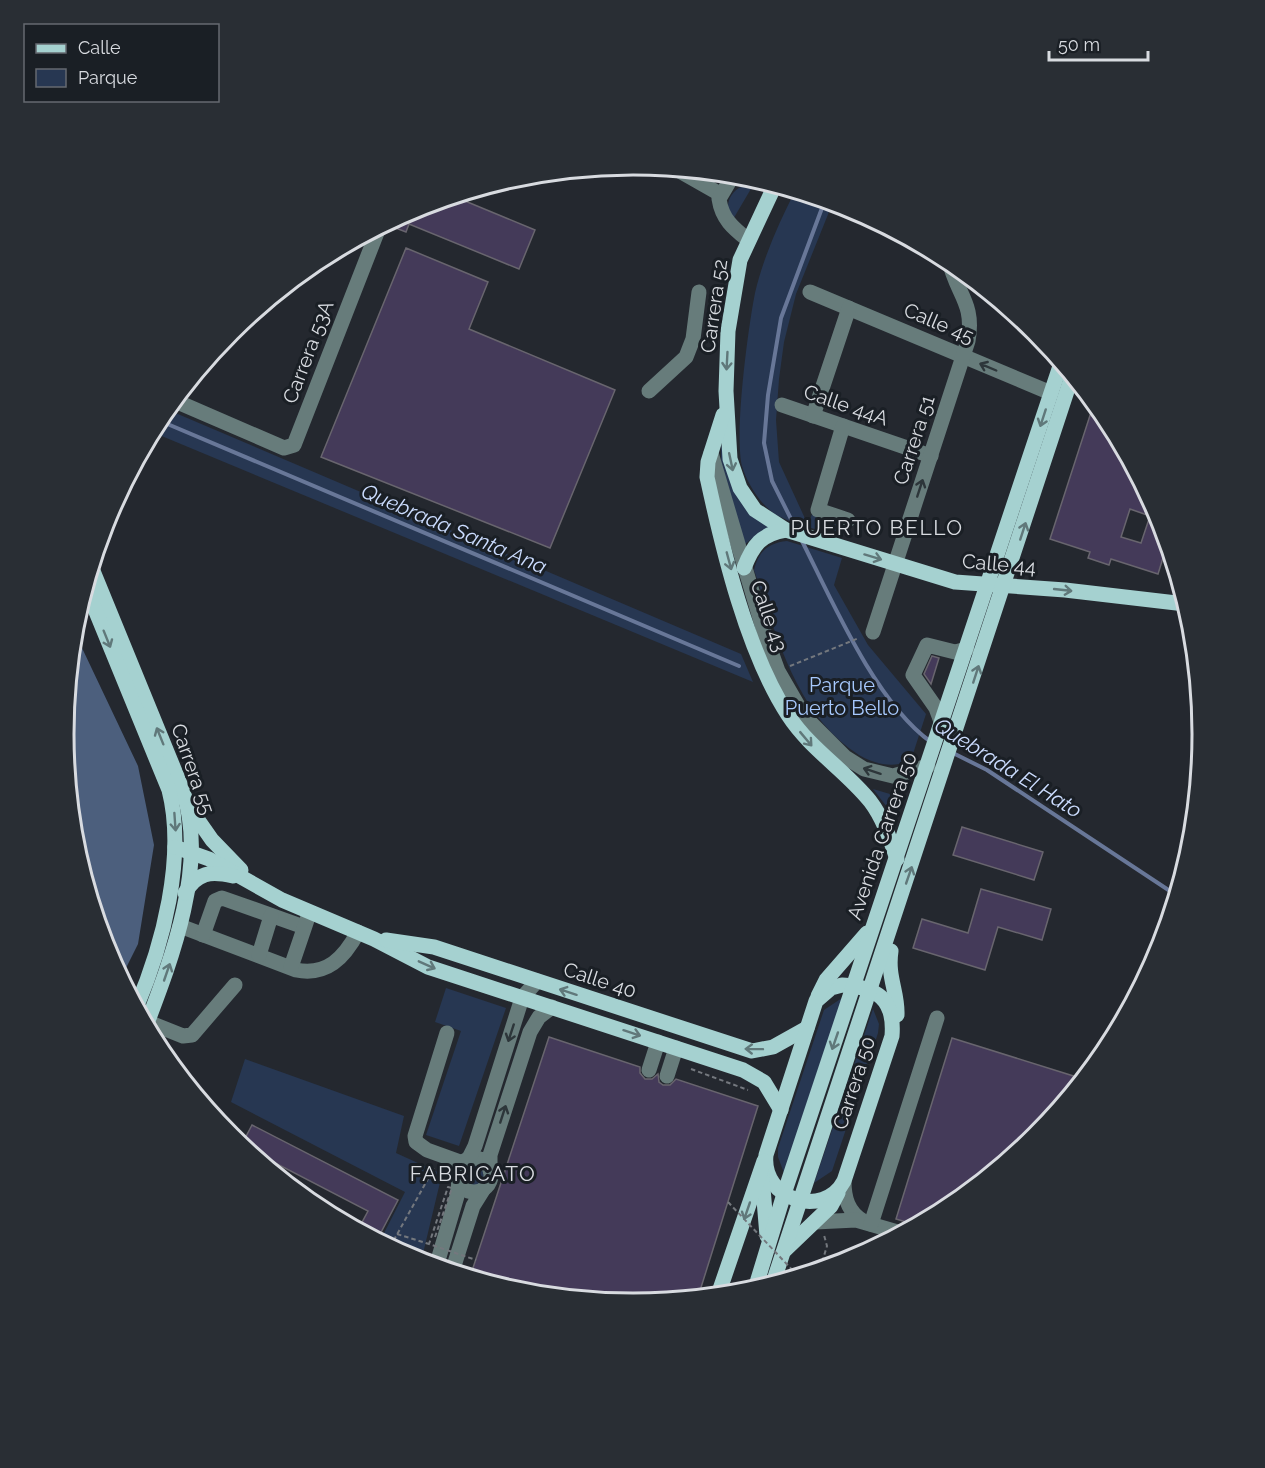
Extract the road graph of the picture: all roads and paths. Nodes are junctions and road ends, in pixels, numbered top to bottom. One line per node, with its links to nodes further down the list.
1 (692, 179): 4 (street)
2 (727, 184): 4 (street)
3 (771, 193): 6 (main road, Carrera 52)
4 (720, 194): 6 (street)
5 (375, 238): 16 (street, Carrera 53A)
6 (748, 240): 17 (main road, Carrera 52, one-way to 17)
7 (956, 278): 11 (street, Carrera 51)
8 (699, 292): 14 (street)
9 (810, 292): 10 (street, Calle 45)
10 (849, 308): 11 (street, Calle 45); 19 (street)
11 (963, 356): 15 (street, Calle 45, one-way to 11); 22 (street, Carrera 51)
12 (1058, 372): 15 (main road, Avenida Carrera 50)
13 (1069, 385): 29 (main road, Avenida Carrera 50, one-way to 13)
14 (649, 391)
15 (1051, 393): 28 (main road, Avenida Carrera 50, one-way to 28)
16 (182, 404)
17 (726, 404): 21 (main road, Calle 43); 24 (main road, Calle 44, one-way to 24)
18 (782, 405): 19 (street, Calle 44A)
19 (813, 416): 20 (street, Calle 44A)
20 (843, 426): 22 (street, Calle 44A); 23 (street)
21 (711, 453): 26 (street, Calle 43); 40 (main road, Calle 43, one-way to 40)
22 (931, 456): 25 (street, Carrera 51, one-way to 22)
23 (848, 520)
24 (786, 530): 25 (main road, Calle 44, one-way to 25); 26 (main road)
25 (896, 564): 28 (main road, Calle 44); 32 (street, Carrera 51)
26 (744, 568): 36 (street, Calle 43, one-way to 26)
27 (96, 578): 37 (main road, Carrera 55, one-way to 27)
28 (987, 586): 29 (main road, Calle 44); 33 (main road, Avenida Carrera 50)
29 (1005, 586): 31 (main road, Calle 44, one-way to 31); 45 (main road, Avenida Carrera 50, one-way to 29)
30 (91, 599): 38 (main road, Carrera 55, one-way to 38)
31 (1175, 603)
32 (869, 634): 34 (path)
33 (967, 649): 35 (main road, Avenida Carrera 50); 35 (street)
34 (785, 668)
35 (942, 724): 36 (main road, Avenida Carrera 50)
36 (929, 763): 40 (main road, Avenida Carrera 50)
37 (187, 803): 39 (main road, Carrera 55); 41 (main road)
38 (175, 847): 39 (main road, Calle 40); 58 (main road, Carrera 55)
39 (191, 852): 41 (main road, Calle 40); 42 (main road, Carrera 55)
40 (897, 859): 43 (main road, Avenida Carrera 50)
41 (259, 887): 42 (main road); 44 (main road, Calle 40); 46 (street)
42 (185, 893): 47 (main road, Carrera 55)
43 (881, 906): 56 (main road, Avenida Carrera 50); 61 (main road)
44 (309, 911): 48 (street); 49 (main road, Calle 40)
45 (897, 911): 57 (main road, Avenida Carrera 50); 67 (main road)
46 (265, 913): 48 (street); 50 (street); 52 (street)
47 (180, 926): 50 (street); 62 (main road, Carrera 55, one-way to 47)
48 (304, 927): 53 (street)
49 (358, 932): 51 (main road, Calle 40); 53 (street)
50 (202, 934): 52 (street)
51 (375, 939): 54 (main road, Calle 40); 59 (main road, Calle 40, one-way to 59)
52 (259, 955): 53 (street)
53 (291, 967)
54 (537, 981): 59 (street); 65 (main road, Calle 40, one-way to 54)
55 (235, 985): 64 (street)
56 (854, 986): 57 (main road); 61 (main road); 80 (main road, Avenida Carrera 50, one-way to 80)
57 (871, 991): 67 (main road, Carrera 50); 81 (main road, Avenida Carrera 50)
58 (140, 997)
59 (522, 998): 60 (main road, Calle 40); 75 (street, one-way to 75)
60 (552, 1007): 68 (main road, Calle 40, one-way to 68); 76 (street, one-way to 60)
61 (814, 1007): 65 (main road)
62 (150, 1016)
63 (937, 1018): 83 (street)
64 (157, 1027)
65 (807, 1028): 72 (main road)
66 (447, 1034): 73 (street)
67 (892, 1036): 77 (main road, Carrera 50)
68 (658, 1042): 69 (main road, Calle 40); 70 (street)
69 (676, 1048): 71 (street); 72 (main road, Calle 40)
70 (649, 1070)
71 (667, 1076)
72 (781, 1110): 74 (main road)
73 (441, 1155): 75 (street); 86 (path)
74 (766, 1155): 80 (main road); 90 (main road); 99 (main road, one-way to 99)
75 (466, 1161): 76 (street); 78 (street)
76 (490, 1170): 79 (street)
77 (844, 1181): 81 (main road); 83 (street); 84 (main road, Carrera 50)
78 (459, 1182): 79 (street); 92 (street)
79 (483, 1190): 95 (street)
80 (784, 1194): 81 (main road); 90 (main road, Avenida Carrera 50)
81 (801, 1199): 91 (main road, Avenida Carrera 50)
82 (728, 1202): 96 (path, bridge)
83 (867, 1222): 84 (street); 85 (street)
84 (819, 1228): 91 (main road, Carrera 50); 93 (path)
85 (891, 1229)
86 (397, 1234): 88 (path); 89 (path)
87 (435, 1238): 89 (path, bridge)
88 (394, 1239)
89 (429, 1244): 94 (path, bridge)
90 (768, 1246): 98 (main road, Avenida Carrera 50)
91 (783, 1252): 97 (main road, Avenida Carrera 50)
92 (439, 1258)
93 (823, 1259)
94 (476, 1260)
95 (455, 1264)
96 (792, 1269)
97 (776, 1274)
98 (758, 1278)
99 (721, 1285)

